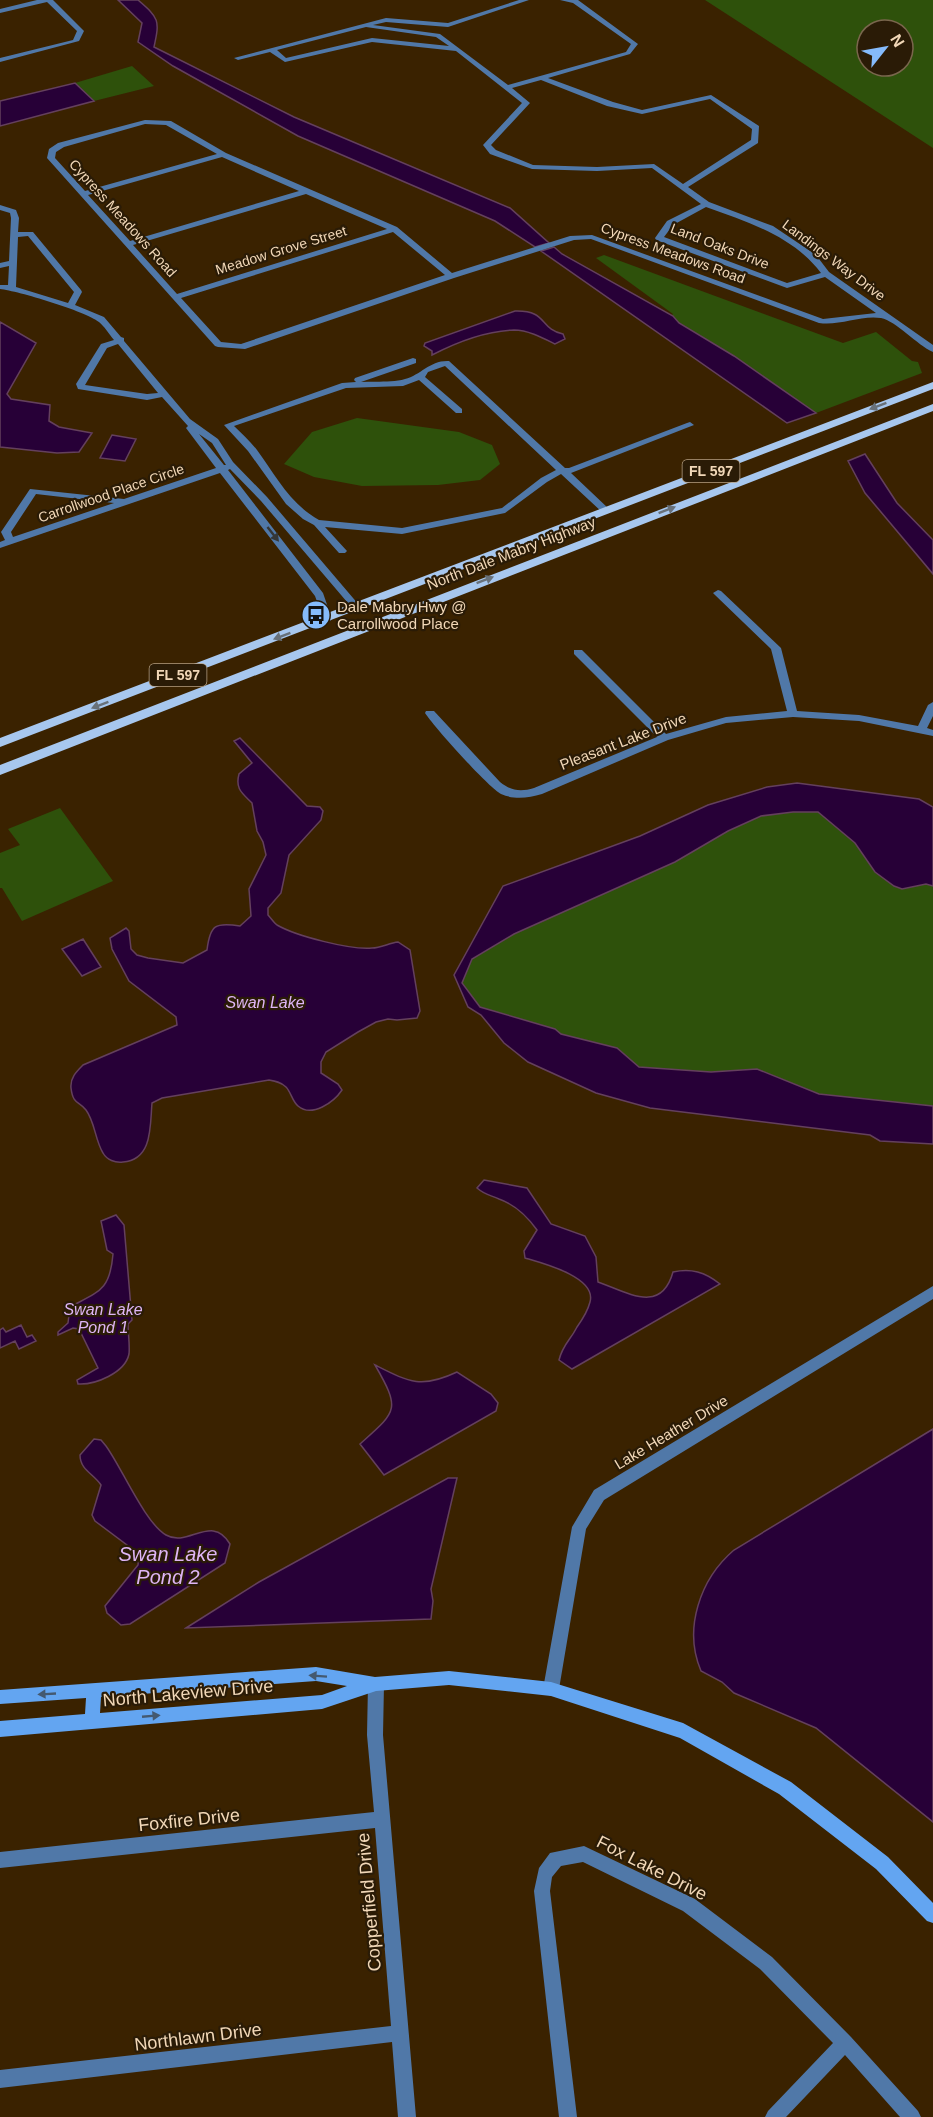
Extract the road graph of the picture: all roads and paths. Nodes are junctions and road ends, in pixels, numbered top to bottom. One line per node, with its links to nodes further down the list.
1 (47, 0): 4 (street); 11 (street)
2 (526, 0): 5 (street)
3 (563, 0): 12 (street)
4 (0, 11)
5 (359, 26): 6 (street); 9 (street, Landings Way Drive)
6 (337, 32): 7 (street); 8 (street)
7 (372, 40): 8 (street); 9 (street)
8 (271, 49): 10 (street)
9 (458, 49): 13 (street, Landings Way Drive)
10 (238, 58)
11 (0, 60)
12 (542, 78): 13 (street); 15 (street)
13 (508, 87): 15 (street, Landings Way Drive)
14 (223, 154): 16 (street, Cypress Meadows Road); 17 (street); 17 (street, Cypress Meadows Road)
15 (683, 187): 18 (street, Landings Way Drive)
16 (307, 191): 20 (street, Cypress Meadows Road); 22 (street)
17 (83, 194): 22 (street, Cypress Meadows Road)
18 (706, 204): 25 (street, Landings Way Drive); 25 (street, Land Oaks Drive)
19 (0, 207): 21 (street)
20 (394, 230): 26 (street, Cypress Meadows Road); 29 (street, Meadow Grove Street)
21 (14, 235): 23 (street); 30 (street)
22 (128, 244): 29 (street, Cypress Meadows Road)
23 (13, 262): 24 (street); 28 (street)
24 (0, 266)
25 (826, 273): 31 (street, Landings Way Drive)
26 (451, 276): 29 (street, Cypress Meadows Road); 31 (street, Cypress Meadows Road)
27 (0, 287): 28 (street)
28 (12, 288): 30 (street)
29 (176, 297)
30 (70, 306): 32 (street)
31 (885, 316): 33 (street, Landings Way Drive)
32 (121, 340): 38 (street); 38 (street)
33 (933, 349)
34 (413, 361): 36 (street)
35 (420, 377): 36 (street); 41 (street); 47 (street)
36 (345, 385): 48 (street)
37 (933, 385): 52 (main road, North Dale Mabry Highway / FL 597, one-way to 52)
38 (166, 394): 42 (street)
39 (933, 398): 44 (main road)
40 (933, 407): 44 (main road, North Dale Mabry Highway / FL 597)
41 (459, 411)
42 (187, 421): 45 (street); 46 (street)
43 (690, 425): 47 (street)
44 (789, 463): 69 (main road, North Dale Mabry Highway / FL 597, one-way to 44)
45 (231, 466): 46 (street, Carrollwood Place Circle); 49 (street)
46 (221, 469): 50 (street, Carrollwood Place Circle); 51 (street)
47 (562, 470): 52 (street); 53 (street)
48 (281, 493): 49 (street); 53 (street)
49 (264, 499): 51 (street); 56 (street)
50 (125, 501): 54 (street, Carrollwood Place Circle); 54 (street)
51 (251, 506): 58 (street, one-way to 58)
52 (606, 511): 60 (main road, North Dale Mabry Highway / FL 597)
53 (317, 523): 57 (street)
54 (12, 542): 55 (street, Carrollwood Place Circle)
55 (0, 545)
56 (306, 548): 58 (street); 60 (street)
57 (342, 551)
58 (289, 554): 61 (street)
59 (718, 593): 65 (street)
60 (356, 607): 61 (main road, North Dale Mabry Highway / FL 597); 69 (main road)
61 (327, 619): 70 (main road, North Dale Mabry Highway / FL 597, one-way to 70)
62 (578, 652): 68 (street)
63 (933, 705): 66 (street)
64 (430, 713): 68 (street, Pleasant Lake Drive)
65 (793, 714): 66 (street, Pleasant Lake Drive); 68 (street, Pleasant Lake Drive)
66 (922, 729): 67 (street, Pleasant Lake Drive)
67 (933, 734)
68 (664, 738)
69 (70, 742): 71 (main road, North Dale Mabry Highway / FL 597)
70 (0, 743)
71 (0, 770)
72 (933, 1292): 74 (street, Lake Heather Drive)
73 (376, 1684): 74 (street, North Lakeview Drive); 75 (street, North Lakeview Drive, one-way to 75); 77 (street, North Lakeview Drive, one-way to 73); 79 (street, Copperfield Drive)
74 (551, 1689): 81 (street, North Lakeview Drive)
75 (94, 1692): 76 (street, North Lakeview Drive, one-way to 76); 77 (street)
76 (0, 1697)
77 (92, 1720): 78 (street, North Lakeview Drive)
78 (0, 1729)
79 (382, 1819): 80 (street, Foxfire Drive); 82 (street, Copperfield Drive)
80 (0, 1860)
81 (933, 1915)
82 (400, 2033): 84 (street, Northlawn Drive); 85 (street, Copperfield Drive)
83 (845, 2043): 86 (street, Fox Lake Drive); 87 (street); 88 (street, Fox Lake Drive)
84 (0, 2079)
85 (407, 2117)
86 (568, 2117)
87 (774, 2117)
88 (912, 2117)

